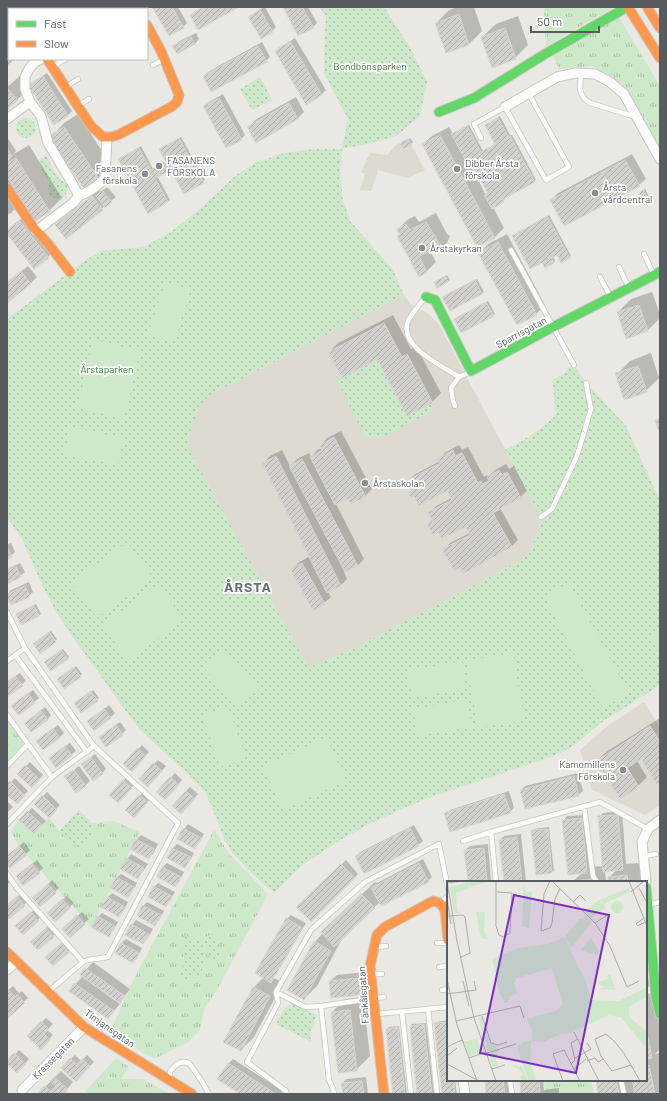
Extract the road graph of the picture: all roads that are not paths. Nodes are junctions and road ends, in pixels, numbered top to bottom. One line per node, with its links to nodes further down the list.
1 (647, 7): 3 (street); 5 (street)
2 (625, 9): 3 (street); 20 (street)
3 (633, 16): 6 (street)
4 (148, 27): 7 (street)
5 (660, 28)
6 (660, 58)
7 (164, 59): 11 (lane); 23 (street)
8 (39, 60): 17 (street)
9 (62, 60): 10 (lane)
10 (50, 63): 14 (street)
11 (154, 65)
12 (581, 73): 15 (street); 21 (street); 21 (lane)
13 (78, 79): 14 (lane)
14 (66, 87): 18 (street)
15 (529, 94): 19 (street); 19 (lane)
16 (89, 99): 18 (lane)
17 (30, 102): 22 (street); 27 (street)
18 (78, 106): 23 (street)
19 (505, 107): 24 (lane)
20 (439, 112)
21 (637, 117): 25 (street)
22 (7, 119)
23 (107, 137): 27 (street)
24 (481, 138)
25 (660, 159)
26 (7, 188): 28 (street)
27 (79, 196): 28 (street)
28 (36, 231): 32 (street)
29 (511, 250): 38 (lane)
30 (644, 254): 33 (lane)
31 (619, 267): 35 (lane)
32 (70, 272)
33 (657, 273): 35 (street, Sparrisgatan)
34 (600, 277): 37 (lane)
35 (629, 288): 37 (street, Sparrisgatan)
36 (430, 297): 40 (street); 41 (lane)
37 (611, 297): 38 (street, Sparrisgatan)
38 (553, 327): 39 (lane); 40 (street, Sparrisgatan)
39 (574, 366)
40 (471, 371): 41 (lane)
41 (459, 377): 43 (lane)
42 (586, 383): 44 (lane)
43 (455, 406)
44 (541, 517)
45 (7, 612): 46 (lane)
46 (24, 648): 47 (lane); 51 (lane)
47 (16, 655): 48 (lane); 52 (lane)
48 (7, 661)
49 (7, 715): 50 (lane)
50 (28, 744): 53 (lane); 54 (lane)
51 (94, 746): 52 (lane); 81 (lane)
52 (86, 752): 54 (lane)
53 (7, 766)
54 (52, 777): 57 (lane)
55 (584, 806): 58 (lane); 59 (lane); 65 (lane)
56 (660, 820): 58 (street)
57 (7, 824)
58 (648, 829): 62 (street)
59 (491, 832): 60 (lane); 64 (lane)
60 (463, 841)
61 (656, 854): 62 (lane)
62 (643, 856): 66 (street)
63 (7, 874): 81 (lane)
64 (496, 881)
65 (596, 881)
66 (646, 881)
67 (447, 884): 90 (lane)
68 (647, 896): 72 (street)
69 (447, 897): 71 (lane)
70 (660, 902): 72 (lane)
71 (440, 903): 73 (street); 78 (street, Fänkålsgatan)
72 (648, 905): 74 (street)
73 (447, 931)
74 (651, 938): 97 (street)
75 (447, 941): 76 (lane)
76 (437, 944)
77 (386, 946): 78 (lane)
78 (374, 947): 85 (street, Fänkålsgatan)
79 (7, 952): 80 (street, Timjansgatan)
80 (16, 962): 84 (street); 89 (street, Timjansgatan)
81 (83, 962): 89 (lane)
82 (447, 966): 83 (lane)
83 (440, 967)
84 (7, 970)
85 (371, 974): 86 (lane); 92 (street, Fänkålsgatan)
86 (382, 974)
87 (442, 990): 88 (lane)
88 (447, 990)
89 (48, 992): 99 (street, Timjansgatan)
90 (276, 992): 93 (lane); 107 (lane)
91 (384, 997): 92 (lane)
92 (373, 998): 93 (lane); 98 (street, Fänkålsgatan)
93 (321, 1006): 108 (lane)
94 (447, 1007): 95 (lane)
95 (428, 1009): 96 (lane); 111 (lane)
96 (402, 1012): 98 (lane); 110 (lane)
97 (660, 1014)
98 (375, 1015): 109 (street, Fänkålsgatan)
99 (84, 1027): 100 (street, Timjansgatan); 104 (street, Krassegatan)
100 (170, 1080): 105 (street, Timjansgatan); 106 (lane)
101 (463, 1081): 112 (street)
102 (510, 1081): 113 (lane)
103 (621, 1081): 114 (lane)
104 (22, 1090)
105 (192, 1094)
106 (209, 1094)
107 (287, 1094)
108 (334, 1094)
109 (384, 1094)
110 (411, 1094)
111 (437, 1094)
112 (465, 1094)
113 (512, 1094)
114 (624, 1094)

